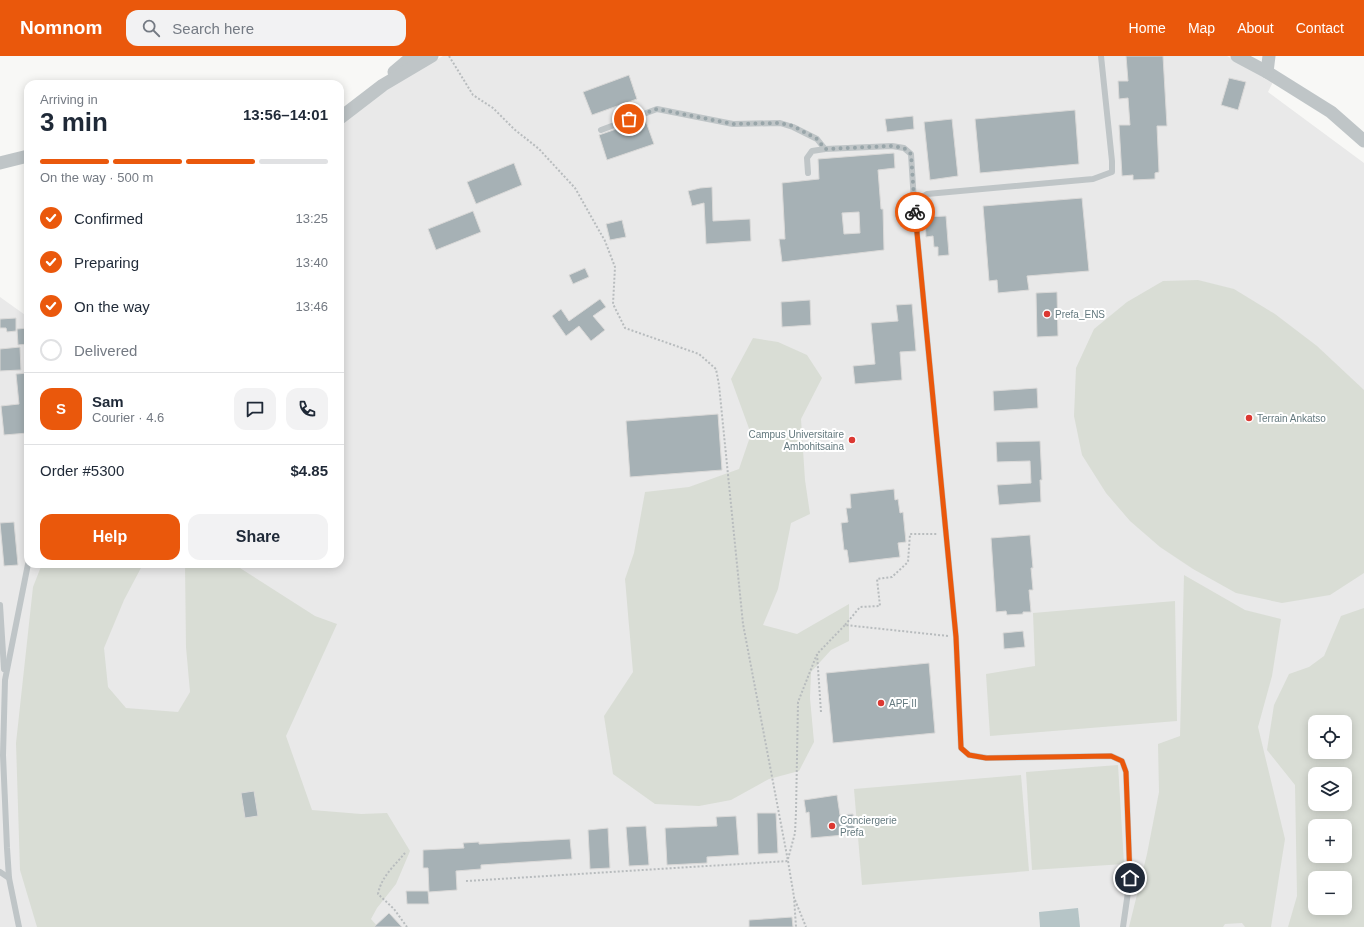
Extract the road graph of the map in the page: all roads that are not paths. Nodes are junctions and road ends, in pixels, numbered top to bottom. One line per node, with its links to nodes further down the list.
1 (413, 56): 7 (street)
2 (432, 56): 7 (street)
3 (1101, 56): 15 (lane)
4 (1237, 56): 6 (street)
5 (1269, 56): 6 (street)
6 (1267, 72): 10 (street)
7 (383, 85): 8 (street)
8 (344, 115)
9 (602, 130): 11 (lane)
10 (1364, 141)
11 (825, 149): 14 (lane); 15 (lane)
12 (24, 157): 13 (street)
13 (0, 163)
14 (808, 173)
15 (914, 202): 22 (lane)
16 (27, 568): 18 (lane)
17 (0, 605): 18 (lane)
18 (5, 680): 20 (lane)
19 (0, 872): 20 (lane)
20 (9, 878): 21 (lane)
21 (18, 927)
22 (1123, 927)

